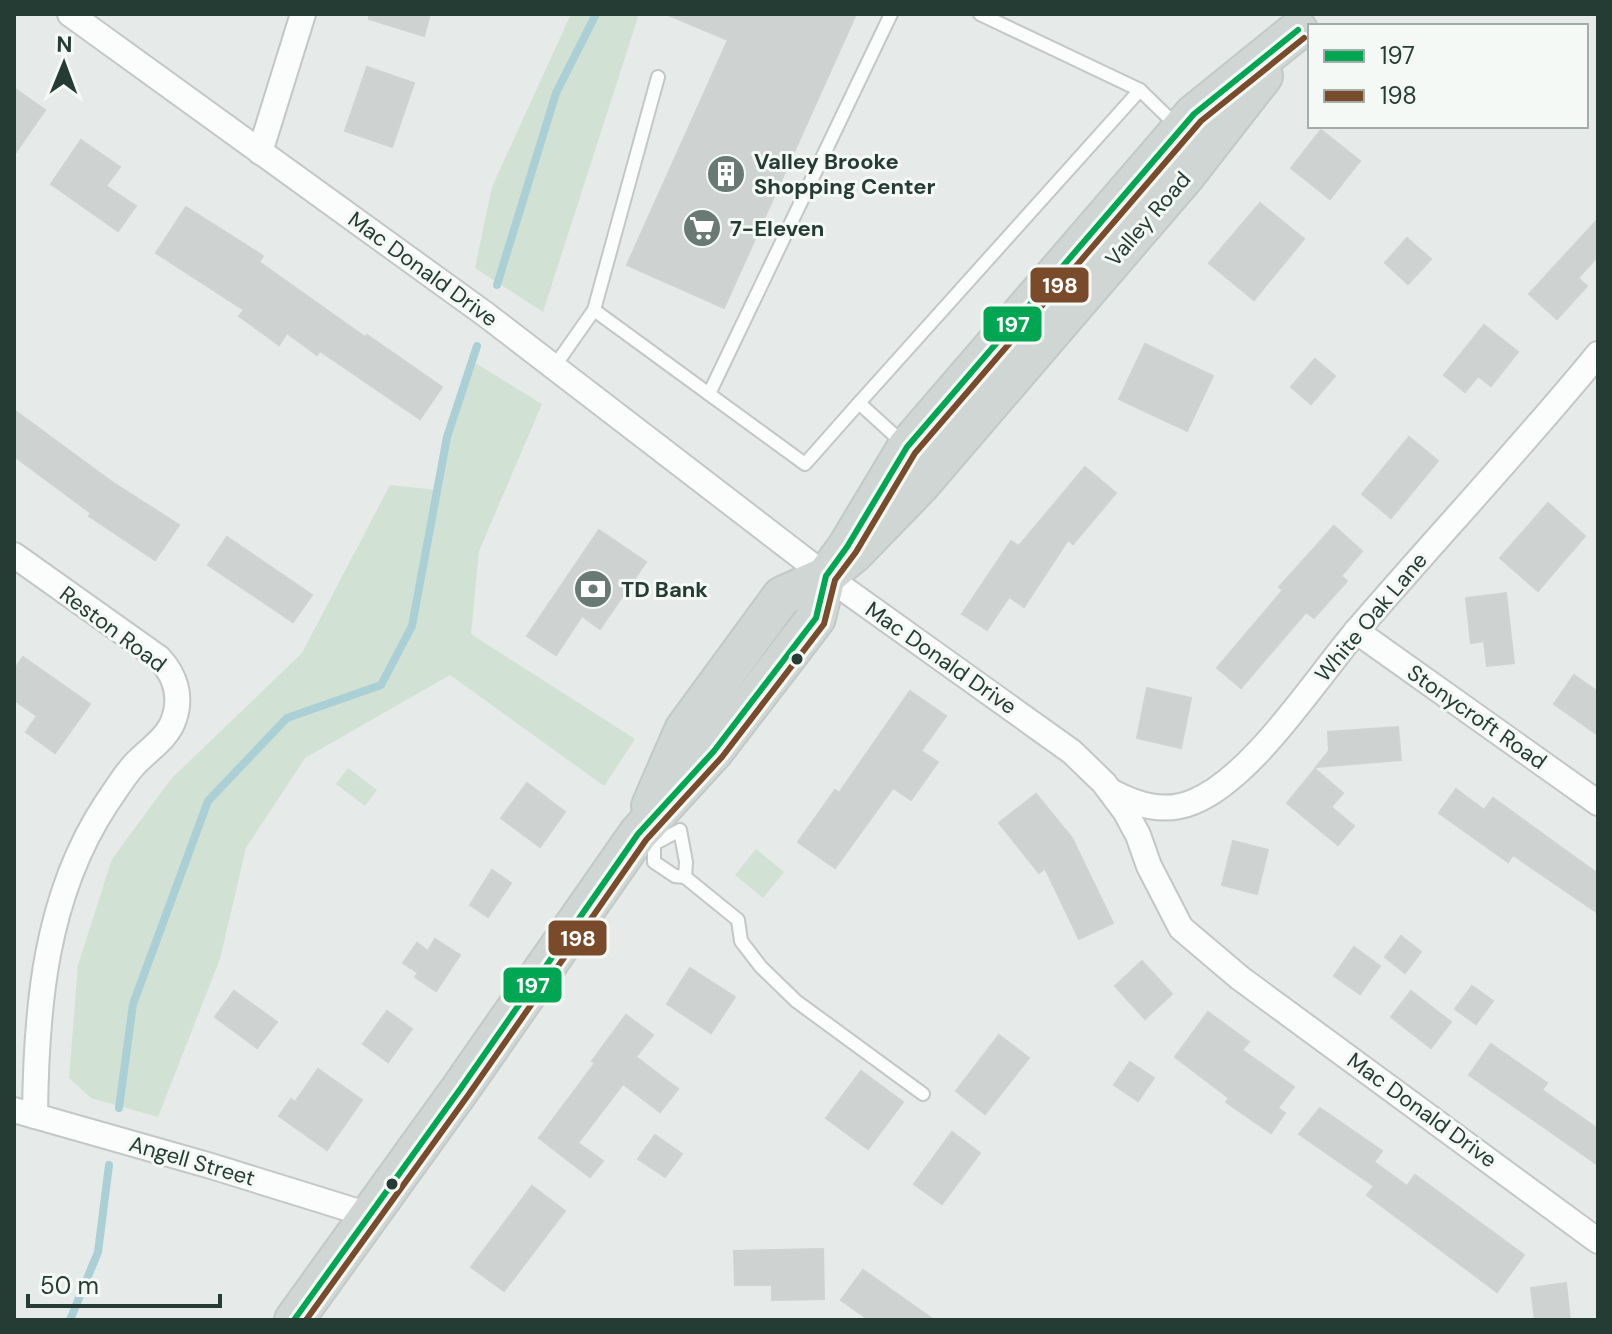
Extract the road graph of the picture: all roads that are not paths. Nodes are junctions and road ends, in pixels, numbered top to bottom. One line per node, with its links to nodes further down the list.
1 (70, 14): 9 (street, Mac Donald Drive)
2 (303, 14): 9 (street)
3 (891, 14): 13 (lane)
4 (980, 14): 7 (lane)
5 (1305, 22): 8 (main road, Valley Road); 17 (main road, Valley Road)
6 (658, 77): 10 (lane)
7 (1140, 90): 8 (lane); 14 (lane)
8 (1180, 130): 15 (main road, Valley Road)
9 (260, 152): 12 (street, Mac Donald Drive)
10 (594, 310): 12 (lane); 13 (lane)
11 (1596, 360): 18 (street, White Oak Lane)
12 (554, 367): 17 (street, Mac Donald Drive)
13 (709, 394): 14 (lane)
14 (859, 403): 15 (lane)
15 (907, 447): 17 (main road, Valley Road)
16 (14, 555): 24 (street, Reston Road)
17 (826, 576): 19 (street, Mac Donald Drive); 21 (main road, Valley Road)
18 (1356, 631): 19 (street, White Oak Lane); 20 (street, Stonycroft Road)
19 (1110, 791): 26 (street, Mac Donald Drive)
20 (1598, 803)
21 (646, 839): 22 (lane); 22 (lane); 25 (main road, Valley Road)
22 (685, 877): 23 (lane)
23 (923, 1094)
24 (24, 1113): 25 (street, Angell Street)
25 (369, 1215): 27 (main road, Valley Road)
26 (1598, 1241)
27 (294, 1320)

